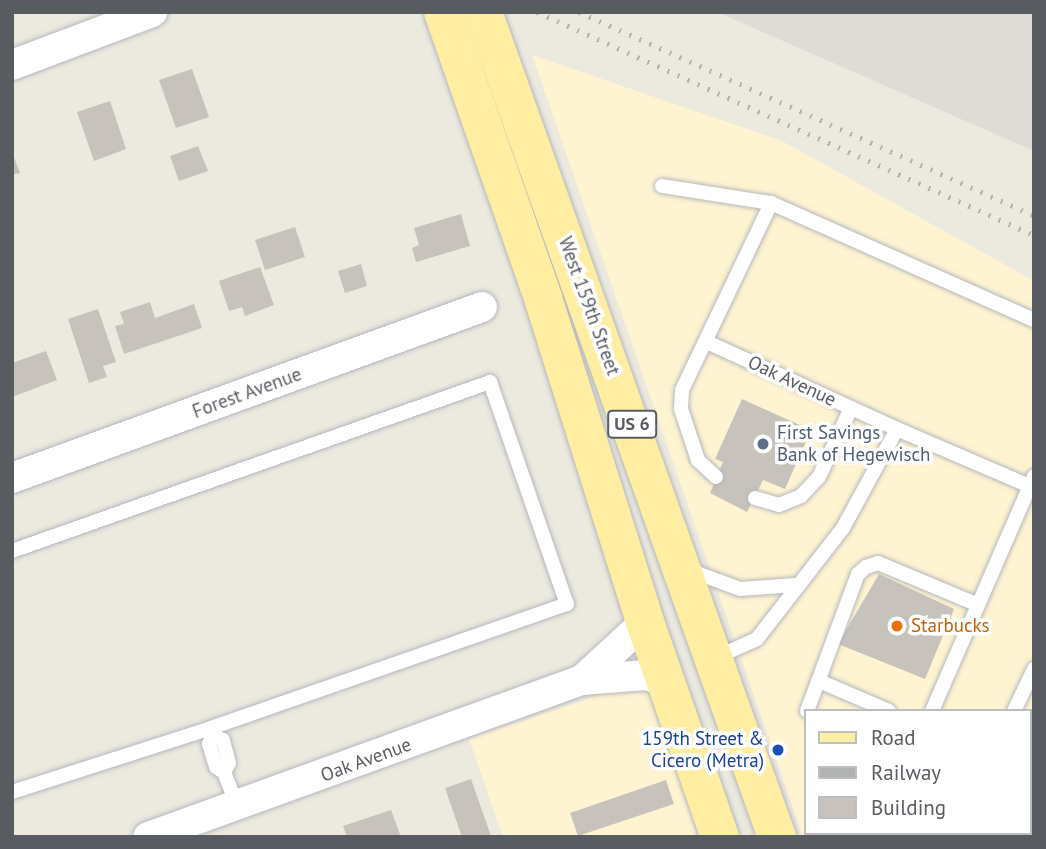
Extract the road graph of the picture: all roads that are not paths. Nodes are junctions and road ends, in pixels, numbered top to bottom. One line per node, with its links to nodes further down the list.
1 (152, 12): 4 (street)
2 (443, 12): 20 (main road, West 159th Street / US 6)
3 (484, 12): 17 (main road, West 159th Street / US 6)
4 (12, 65)
5 (662, 186): 6 (lane)
6 (771, 203): 8 (lane); 9 (lane)
7 (481, 307): 13 (street, Forest Avenue)
8 (1034, 320)
9 (707, 342): 10 (lane, Oak Avenue); 12 (lane)
10 (851, 408): 11 (lane, Oak Avenue); 15 (lane)
11 (897, 429): 14 (lane, Oak Avenue); 18 (lane)
12 (716, 477)
13 (12, 478)
14 (1032, 483): 19 (lane)
15 (755, 498)
16 (12, 551): 30 (lane)
17 (683, 568): 18 (lane); 21 (main road, West 159th Street / US 6)
18 (796, 585): 21 (lane)
19 (976, 604): 25 (lane); 28 (lane)
20 (645, 622): 23 (street, Oak Avenue); 24 (main road, West 159th Street / US 6)
21 (715, 658): 35 (main road, West 159th Street / US 6)
22 (1034, 669): 29 (lane)
23 (582, 680): 24 (street, Oak Avenue); 32 (street, Oak Avenue)
24 (665, 681): 34 (main road, West 159th Street / US 6)
25 (819, 681): 26 (lane); 27 (lane)
26 (808, 709)
27 (884, 709)
28 (933, 709)
29 (1015, 709)
30 (212, 732): 31 (lane); 32 (lane)
31 (12, 792)
32 (237, 806): 33 (street, Oak Avenue)
33 (148, 837)
34 (720, 837)
35 (778, 837)

